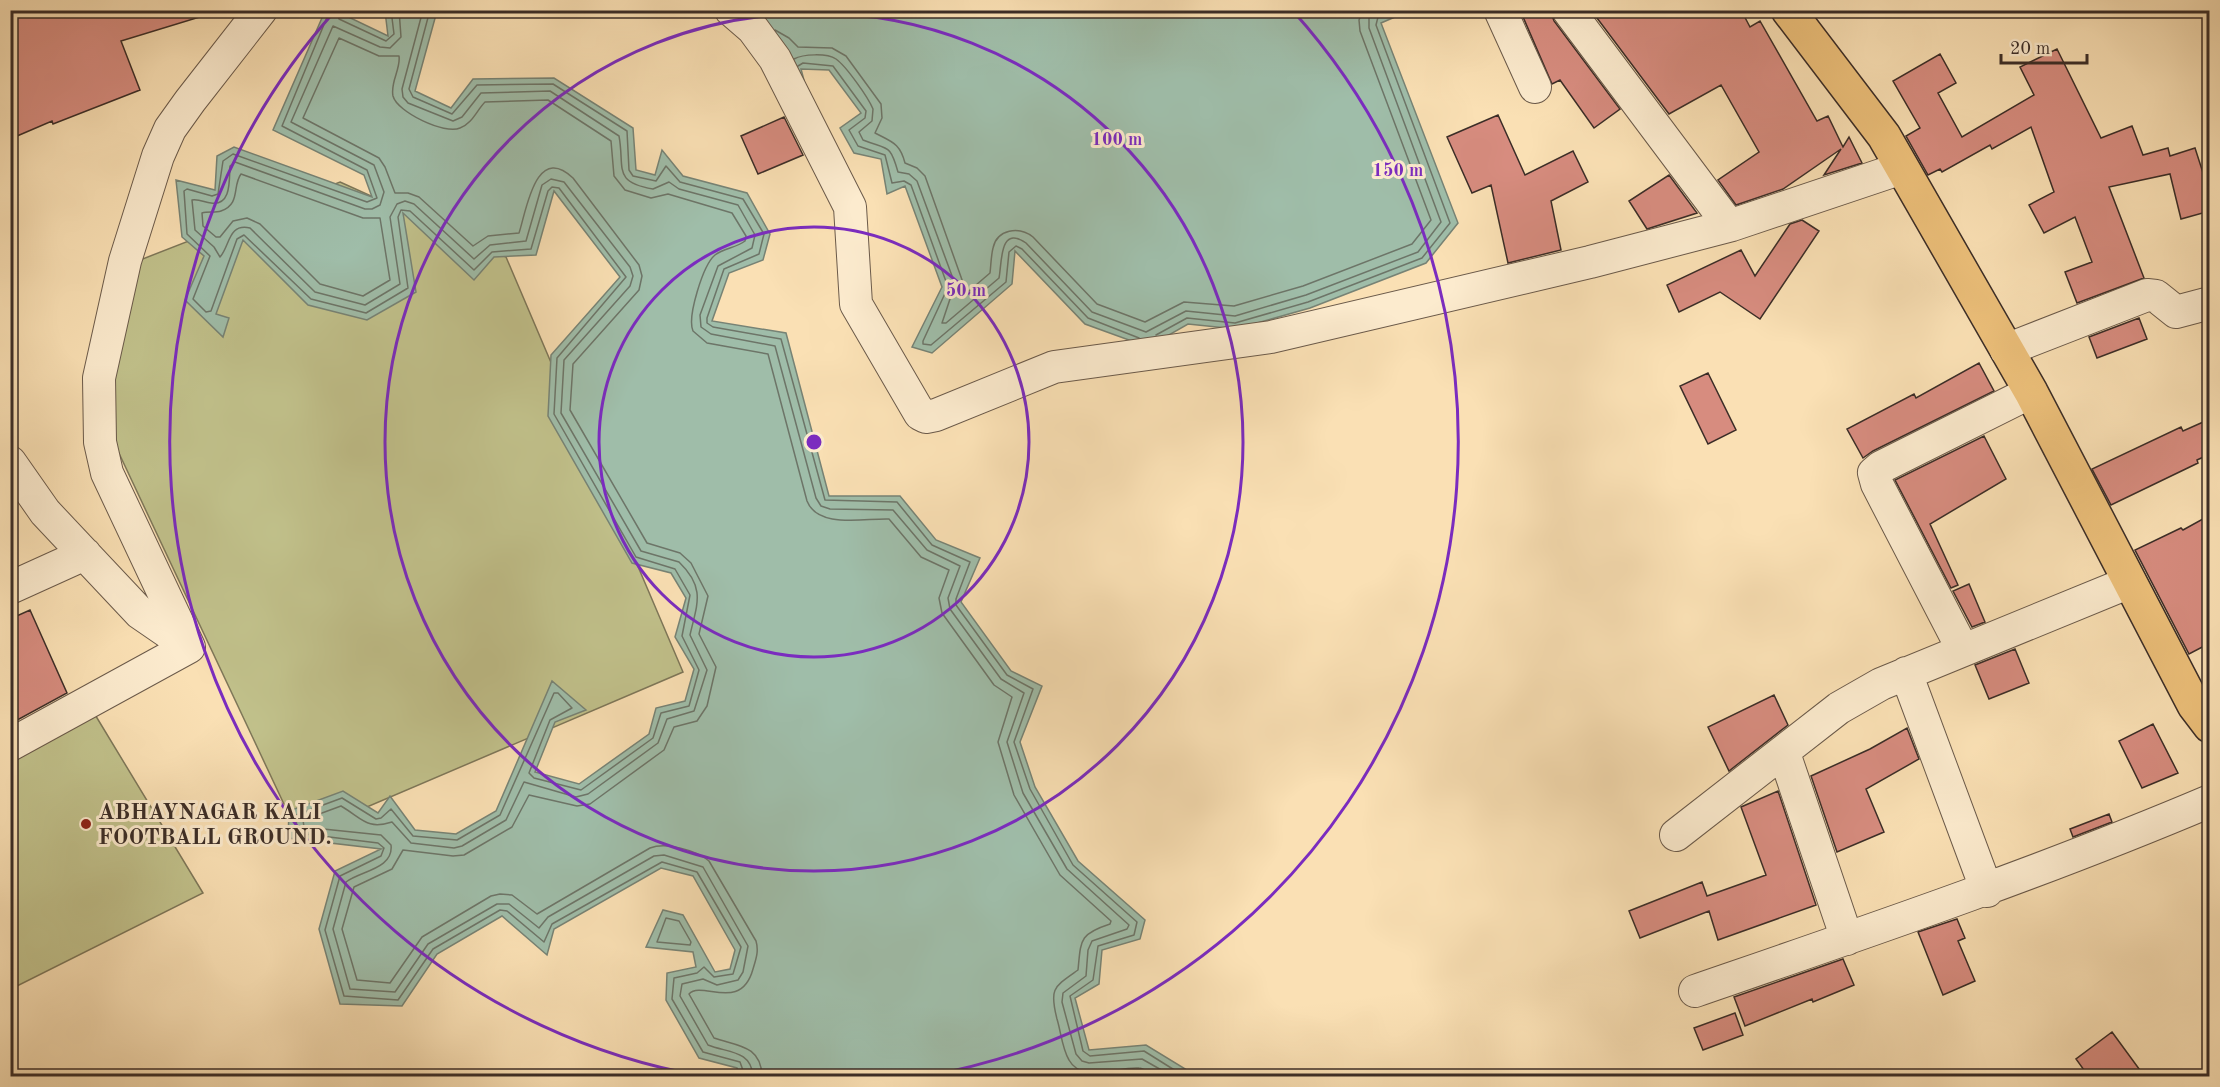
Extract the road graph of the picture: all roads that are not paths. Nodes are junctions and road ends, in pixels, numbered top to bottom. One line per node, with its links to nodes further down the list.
1 (261, 10): 16 (street)
2 (731, 10): 8 (street)
3 (1500, 10): 6 (street)
4 (1568, 10): 8 (street)
5 (1788, 10): 7 (main road)
6 (1534, 87)
7 (1902, 168): 8 (street); 10 (main road)
8 (1728, 225)
9 (2210, 303): 10 (street)
10 (2006, 350): 11 (main road)
11 (2031, 392): 14 (main road); 17 (street)
12 (10, 462): 13 (street)
13 (85, 554): 15 (street); 16 (street)
14 (2130, 582): 17 (street); 19 (main road)
15 (10, 588)
16 (194, 650): 20 (street)
17 (1963, 650): 18 (street)
18 (1906, 673): 21 (street); 24 (street)
19 (2210, 726)
20 (10, 745)
21 (1784, 753): 23 (street); 25 (street)
22 (2210, 801): 24 (street)
23 (1676, 835)
24 (1987, 891): 25 (street)
25 (1847, 939): 26 (street)
26 (1695, 991)

